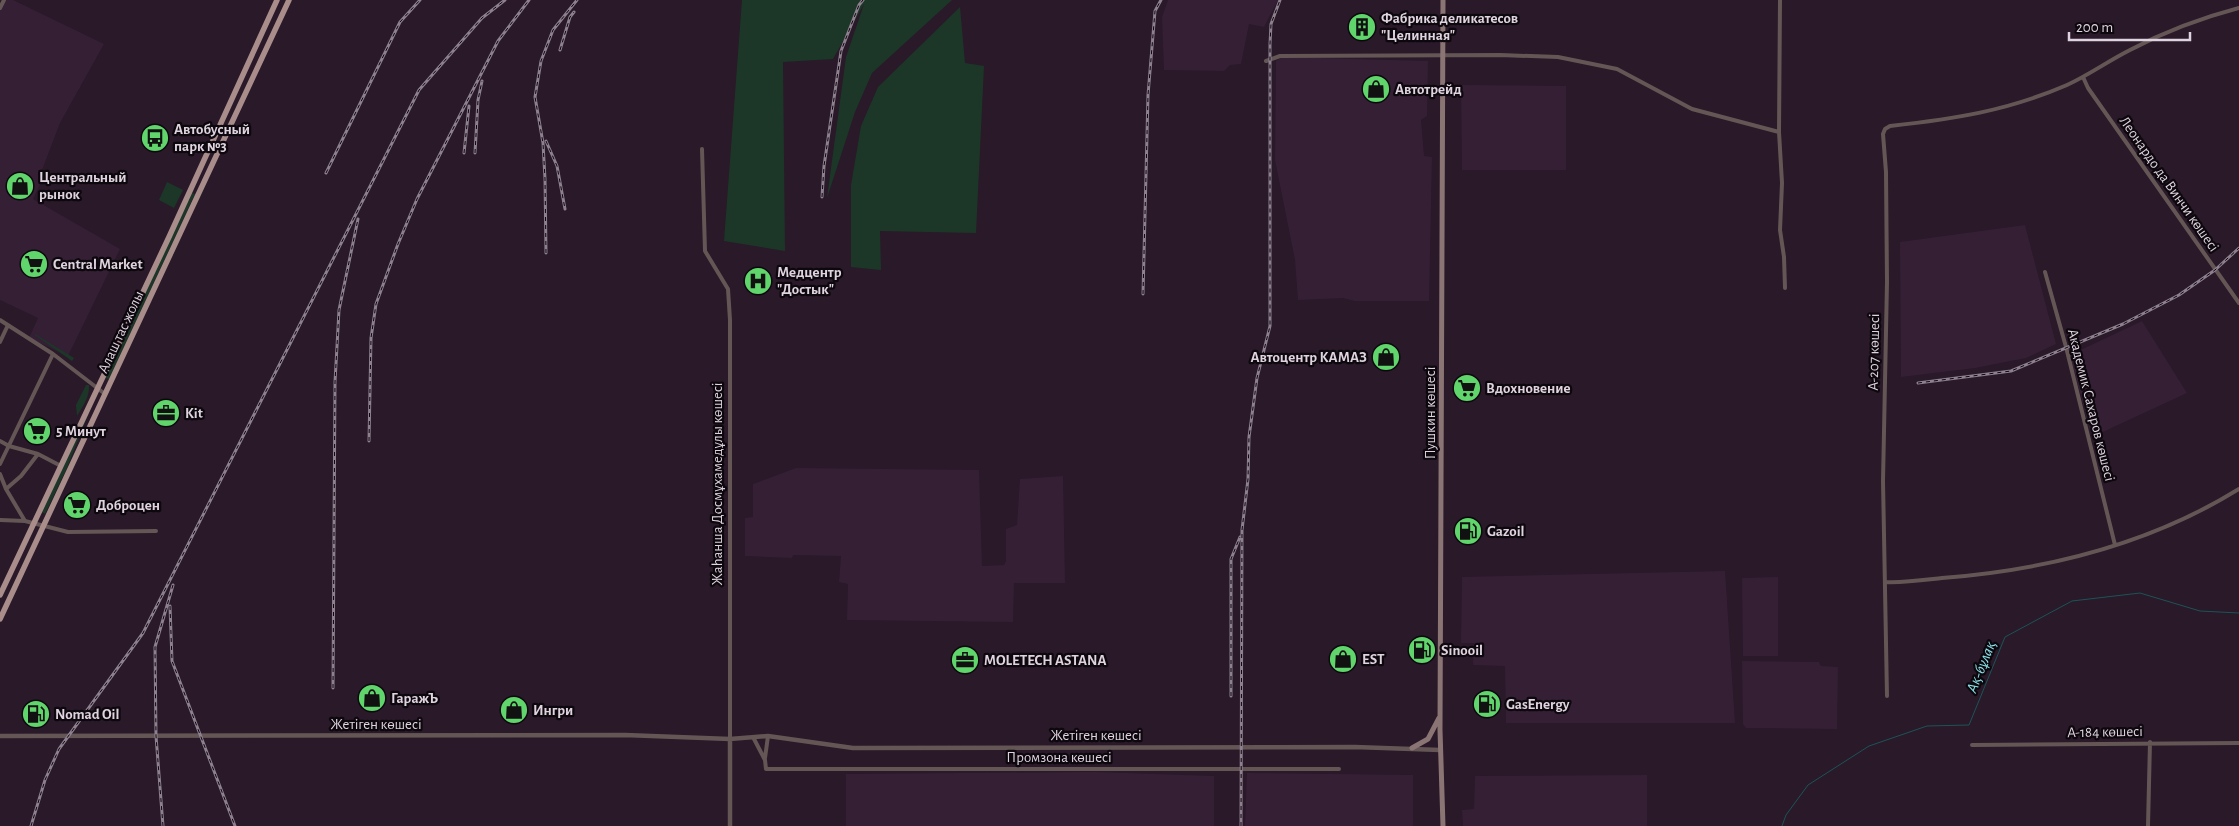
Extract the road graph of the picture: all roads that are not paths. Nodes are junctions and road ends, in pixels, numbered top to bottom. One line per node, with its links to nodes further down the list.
1 (4, 0): 6 (street)
2 (288, 0): 14 (main road, Алаш тас жолы)
3 (1443, 0): 8 (main road, Пушкин көшесі)
4 (1780, 0): 11 (street)
5 (277, 1): 13 (main road, Алаш тас жолы)
6 (0, 8)
7 (2239, 8): 10 (street)
8 (1443, 57): 9 (street); 11 (street); 42 (main road, Пушкин көшесі)
9 (1266, 61)
10 (2083, 77): 17 (street, Леонардо да Винчи көшесі); 38 (street, А-207 көшесі)
11 (1779, 132): 16 (street)
12 (702, 149): 46 (street, Жаһанша Досмұхамедұлы көшесі)
13 (194, 182): 14 (main road); 22 (main road, Алаш тас жолы)
14 (203, 185): 23 (main road, Алаш тас жолы)
15 (2045, 272): 37 (street, Академик Сахаров көшесі)
16 (1785, 288)
17 (2239, 303)
18 (0, 320): 19 (street)
19 (8, 325): 20 (street); 21 (street)
20 (0, 342)
21 (53, 354): 22 (street); 25 (street)
22 (98, 388): 23 (street); 28 (main road, Алаш тас жолы)
23 (105, 394): 35 (main road, Алаш тас жолы)
24 (0, 441): 25 (street)
25 (9, 446): 26 (street); 27 (street)
26 (38, 454): 28 (street); 30 (street)
27 (0, 464)
28 (61, 466): 34 (main road, Алаш тас жолы)
29 (0, 474): 30 (street)
30 (6, 489): 33 (street)
31 (2239, 489): 37 (street)
32 (0, 520): 33 (street)
33 (25, 521): 34 (street)
34 (34, 523): 35 (street); 39 (main road, Алаш тас жолы)
35 (44, 526): 36 (street); 40 (main road, Алаш тас жолы)
36 (156, 531)
37 (2114, 545): 38 (street)
38 (1885, 582): 41 (street, А-207 көшесі)
39 (0, 595)
40 (0, 619)
41 (1887, 696)
42 (1441, 716): 50 (main road); 51 (main road, Пушкин көшесі)
43 (0, 736): 46 (street, Жетіген көшесі)
44 (768, 736): 45 (street, Жетіген көшесі); 50 (street, Жетіген көшесі); 52 (street)
45 (752, 737): 46 (street, Жетіген көшесі); 52 (street)
46 (730, 739): 54 (street, Жаһанша Досмұхамедұлы көшесі)
47 (2150, 742): 48 (street, А-184 көшесі); 49 (street, А-184 көшесі); 56 (street)
48 (2239, 742)
49 (1972, 745)
50 (1412, 748): 51 (street, Жетіген көшесі)
51 (1440, 750): 55 (main road, Пушкин көшесі)
52 (765, 760): 53 (street, Промзона көшесі)
53 (1339, 769)
54 (730, 826)
55 (1443, 826)
56 (2148, 826)

